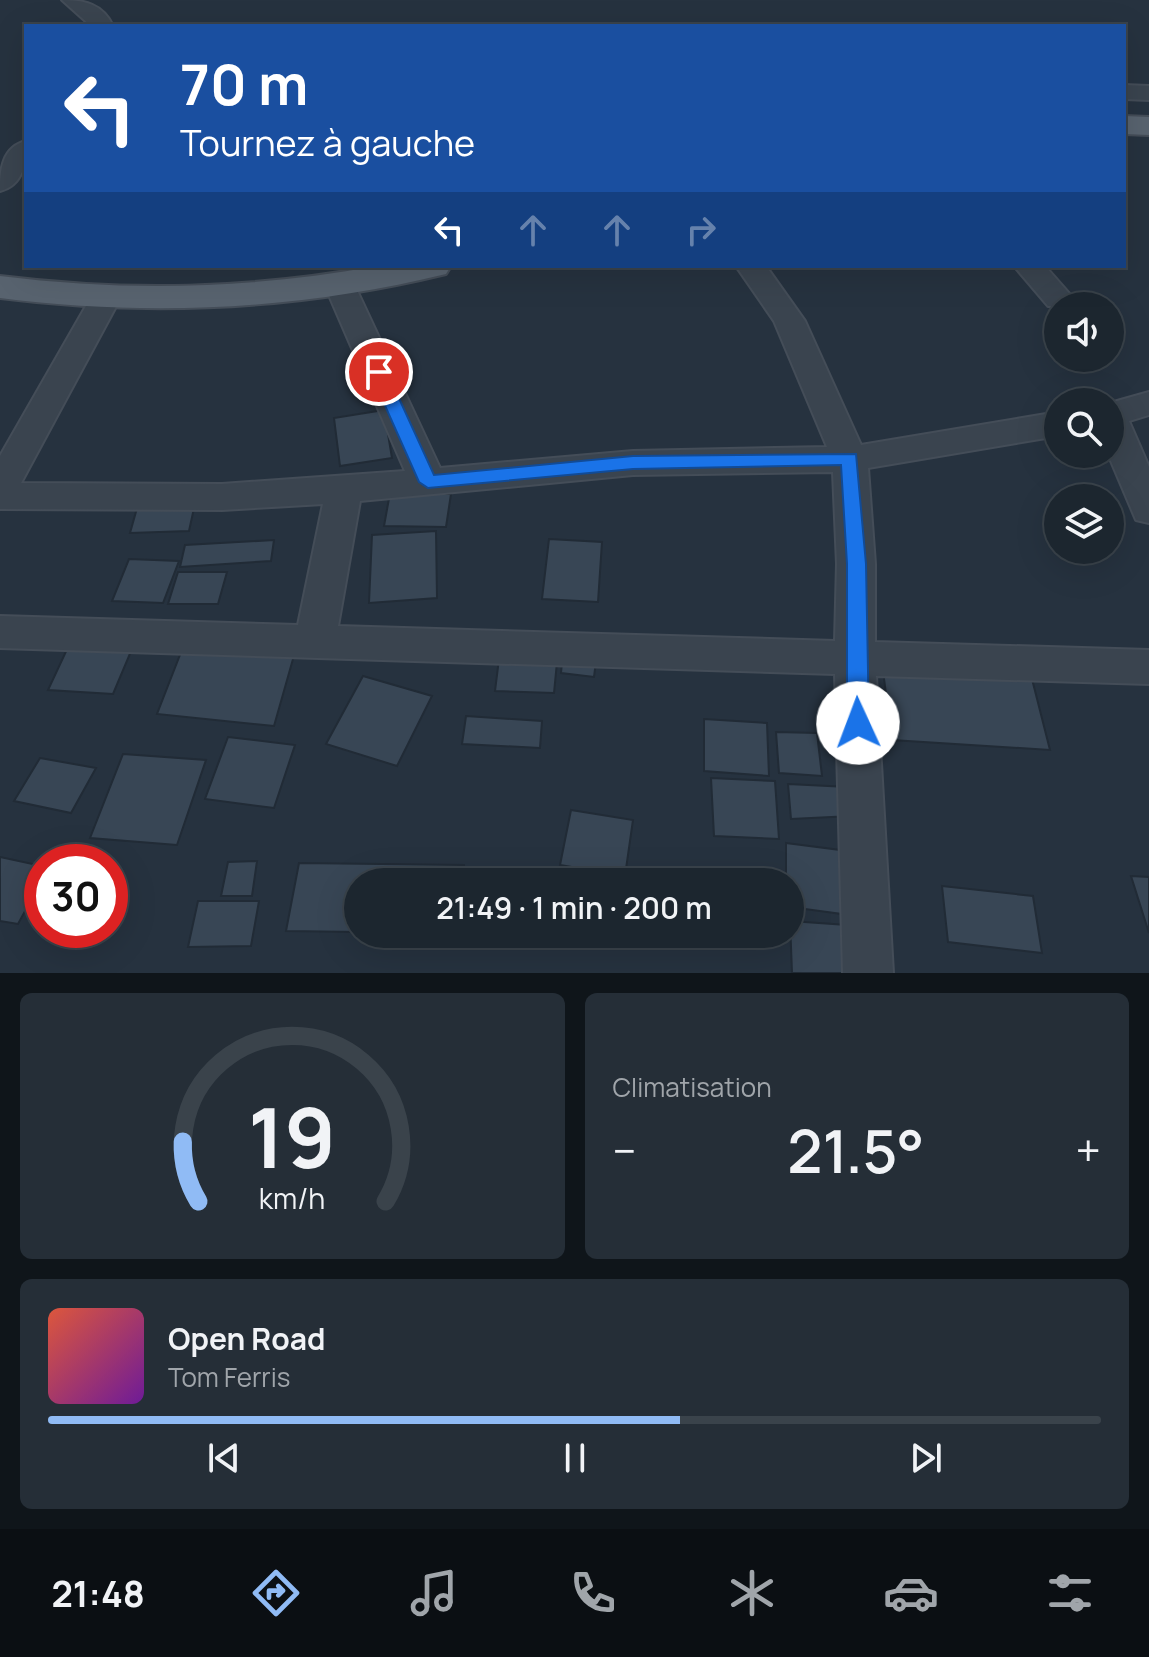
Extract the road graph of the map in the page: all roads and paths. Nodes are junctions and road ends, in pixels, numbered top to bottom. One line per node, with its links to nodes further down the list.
1 (73, 0): 2 (street)
2 (101, 24)
3 (1126, 92): 4 (street)
4 (1149, 93)
5 (1126, 125): 6 (main road)
6 (1149, 126)
7 (24, 152): 8 (street)
8 (0, 183)
9 (424, 268): 12 (main road)
10 (752, 268): 20 (street)
11 (1031, 268): 14 (street)
12 (340, 286): 15 (main road); 21 (street)
13 (0, 287): 15 (main road)
14 (1053, 292)
15 (105, 299): 22 (street)
16 (1149, 403): 17 (street)
17 (1124, 411)
18 (1044, 426): 20 (street)
19 (1124, 450): 25 (street)
20 (850, 459): 21 (street); 28 (street)
21 (428, 482): 23 (street)
22 (0, 488)
23 (344, 490): 24 (street); 27 (street)
24 (0, 496)
25 (1149, 510)
26 (0, 632): 27 (street)
27 (315, 643): 28 (street)
28 (855, 660): 29 (street); 30 (street)
29 (1149, 667)
30 (868, 973)

